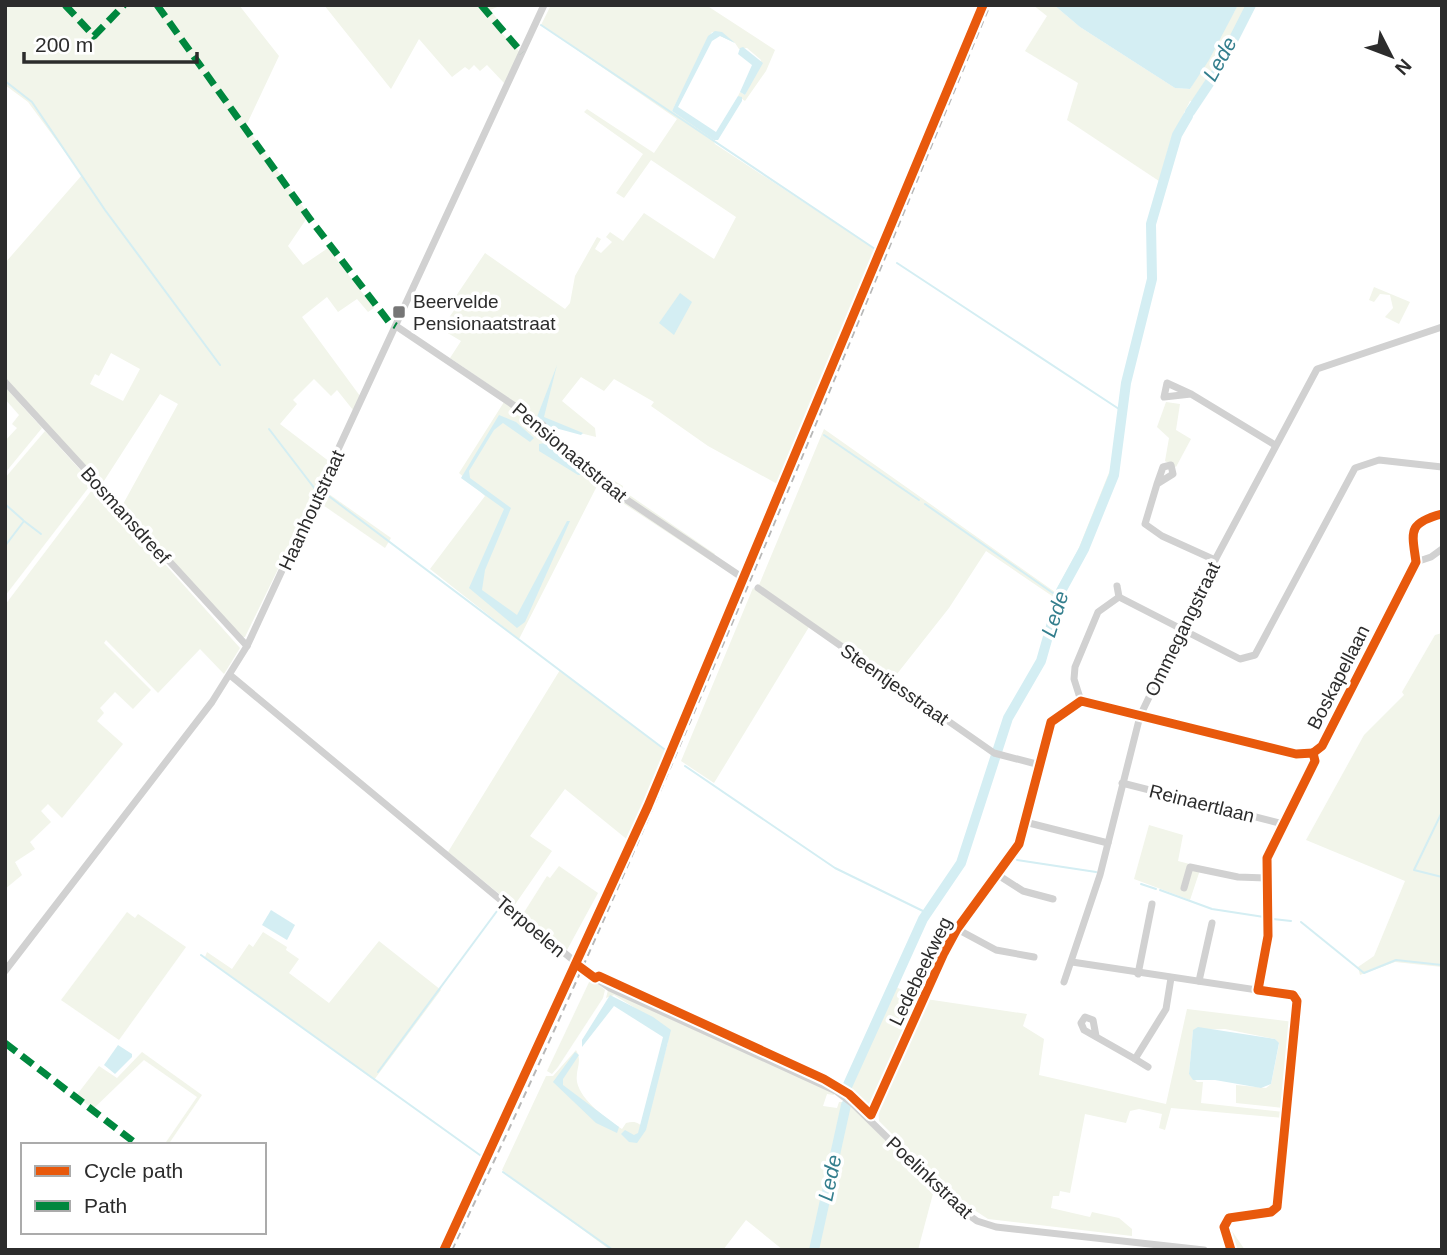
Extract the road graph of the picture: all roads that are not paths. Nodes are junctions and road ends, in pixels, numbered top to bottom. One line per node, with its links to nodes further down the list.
1 (544, 5): 2 (street, Haanhoutstraat)
2 (396, 326): 13 (street, Pensionaatstraat); 18 (street, Haanhoutstraat)
3 (1442, 327): 6 (street, Ommegangstraat)
4 (5, 382): 18 (street, Bosmansdreef)
5 (1191, 394): 6 (street)
6 (1275, 445): 11 (street, Ommegangstraat)
7 (1442, 467): 17 (street)
8 (1157, 484): 11 (street)
9 (1442, 514): 12 (street, Boskapellaan)
10 (1442, 548): 12 (street)
11 (1215, 559): 17 (street, Ommegangstraat)
12 (1416, 562): 22 (street, Boskapellaan)
13 (743, 578)
14 (1117, 586): 16 (street)
15 (758, 588): 23 (street, Steentjesstraat)
16 (1119, 597): 17 (street); 20 (street)
17 (1181, 629): 21 (street, Ommegangstraat)
18 (247, 646): 19 (street, Haanhoutstraat)
19 (230, 675): 37 (street, Haanhoutstraat); 47 (street, Terpoelen)
20 (1081, 702): 21 (street); 23 (street, Ledebeekweg)
21 (1140, 716): 22 (street); 24 (street, Ommegangstraat)
22 (1313, 754): 26 (street, Boskapellaan)
23 (1040, 765): 25 (street, Ledebeekweg)
24 (1122, 783): 26 (street, Reinaertlaan); 27 (street, Ommegangstraat)
25 (1025, 822): 27 (street); 28 (street, Ledebeekweg)
26 (1283, 824): 29 (street, Boskapellaan)
27 (1108, 843): 36 (street, Ommegangstraat)
28 (998, 875): 31 (street); 34 (street, Ledebeekweg)
29 (1266, 878): 30 (street); 42 (street, Boskapellaan)
30 (1184, 888)
31 (1053, 899)
32 (1153, 904): 38 (street)
33 (1212, 923): 40 (street)
34 (957, 929): 35 (street, Ledebeekweg); 47 (street, Ledebeekweg)
35 (1034, 957)
36 (1072, 962): 38 (street); 41 (street, Ommegangstraat)
37 (5, 971)
38 (1138, 974): 39 (street)
39 (1171, 978): 40 (street); 45 (street)
40 (1199, 981): 42 (street)
41 (1064, 982)
42 (1258, 990): 43 (street)
43 (1297, 996)
44 (1096, 1037): 45 (street)
45 (1135, 1059): 46 (street)
46 (1148, 1067)
47 (869, 1119): 48 (street, Poelinkstraat)
48 (1204, 1250)

